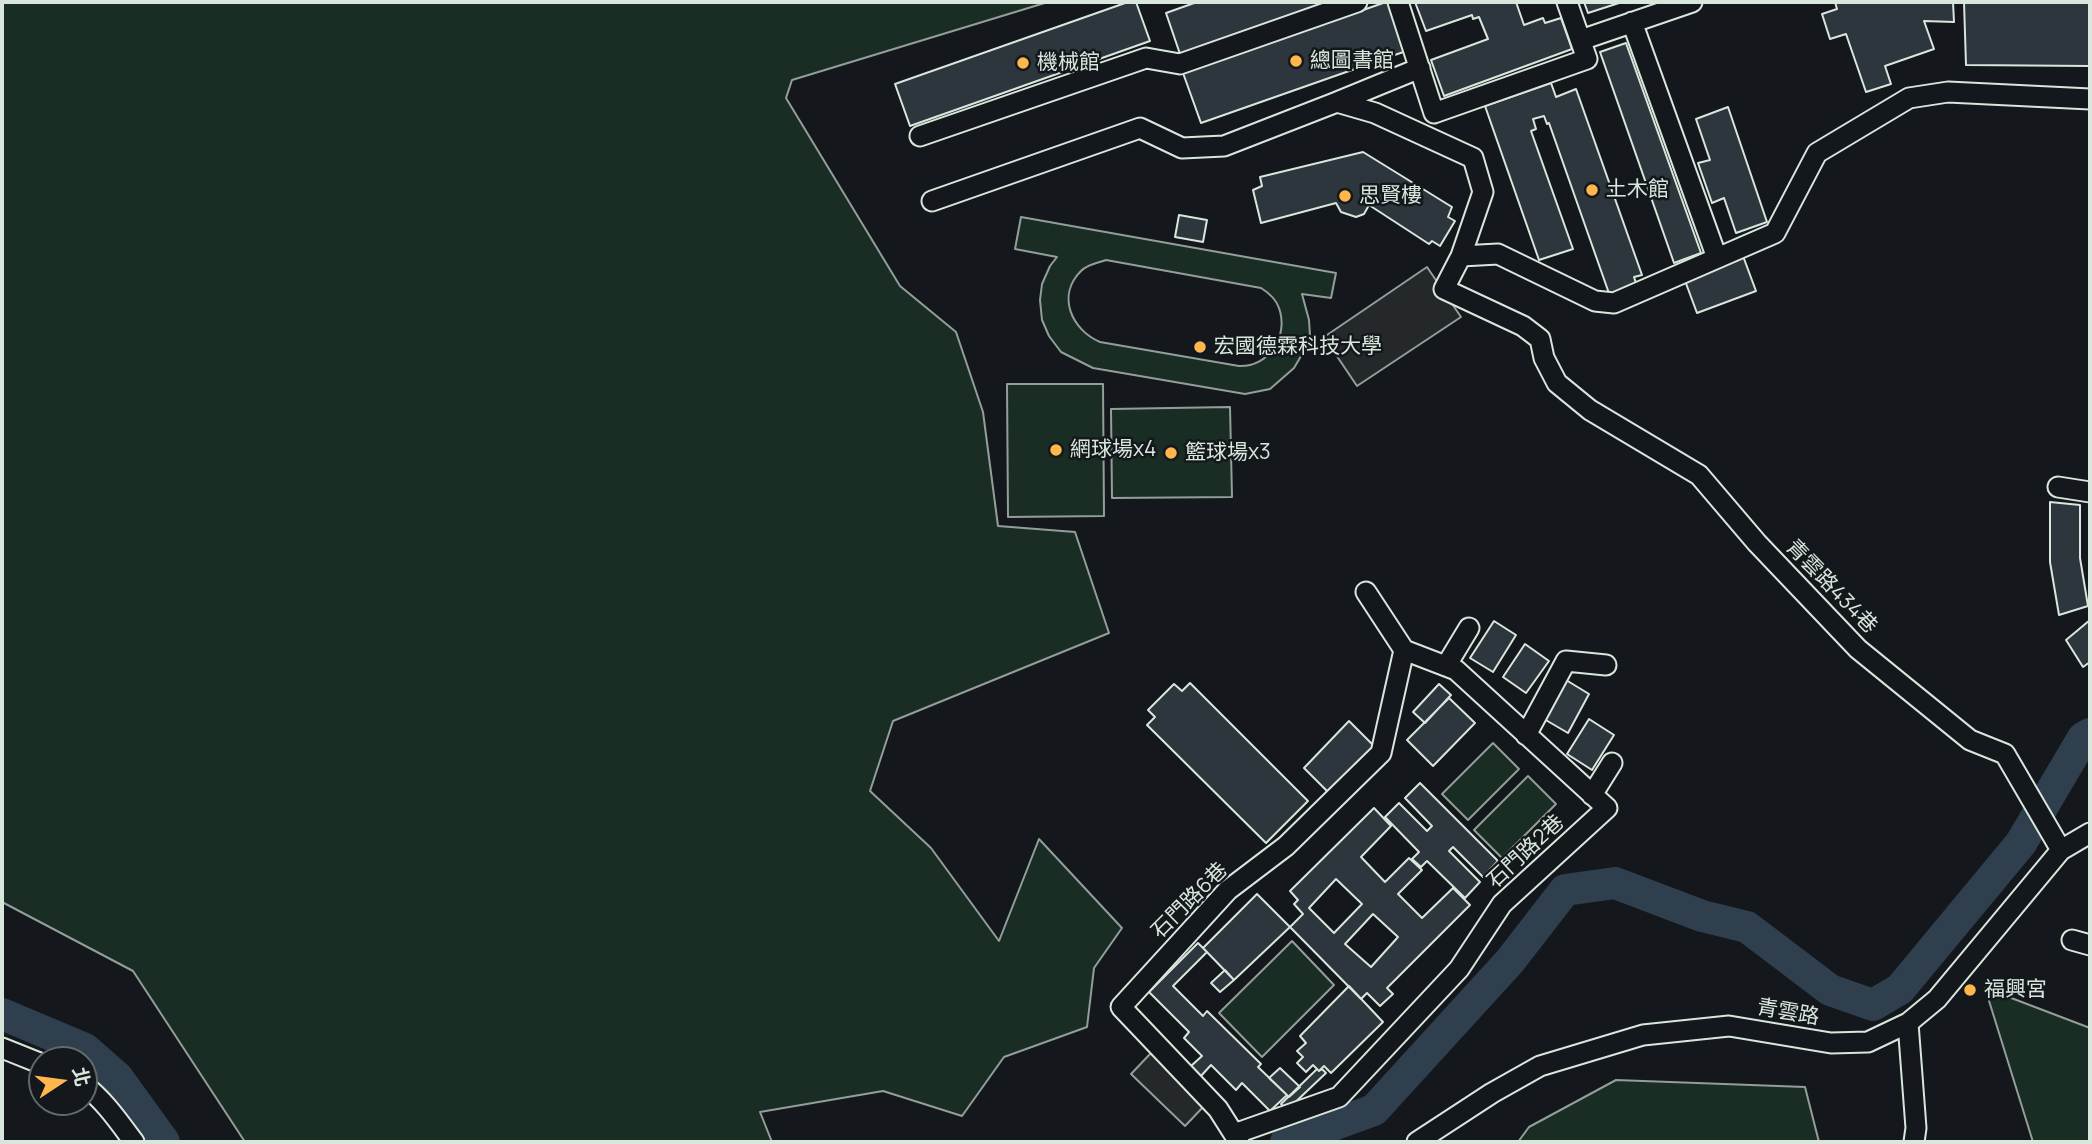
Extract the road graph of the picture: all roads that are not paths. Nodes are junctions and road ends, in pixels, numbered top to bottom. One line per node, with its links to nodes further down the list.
1 (1357, 2): 10 (street)
2 (1398, 2): 7 (street)
3 (1567, 2): 6 (street)
4 (1692, 2): 5 (street)
5 (1632, 22): 6 (street); 13 (street)
6 (1581, 40): 7 (street)
7 (1420, 68): 9 (street)
8 (2090, 99): 13 (street)
9 (1337, 102): 11 (street); 12 (street)
10 (920, 136)
11 (932, 201)
12 (1461, 256): 13 (street); 25 (street, 青雲路434巷)
13 (1717, 258)
14 (2058, 487): 15 (street)
15 (2090, 492)
16 (1366, 592): 18 (street)
17 (1469, 628): 20 (street)
18 (1404, 650): 20 (street); 30 (street, 石門路6巷)
19 (1606, 665): 21 (street)
20 (1446, 666): 21 (street)
21 (1526, 734): 23 (street)
22 (1612, 764): 23 (street)
23 (1592, 795): 30 (street, 石門路2巷)
24 (2090, 833): 25 (street, 青雲路)
25 (2057, 844): 26 (street, 青雲路)
26 (1908, 1023): 32 (street, 青雲路); 33 (street)
27 (2, 1048): 28 (street)
28 (28, 1058)
29 (98, 1097): 31 (street)
30 (1237, 1139)
31 (134, 1142)
32 (1417, 1142)
33 (1914, 1142)

